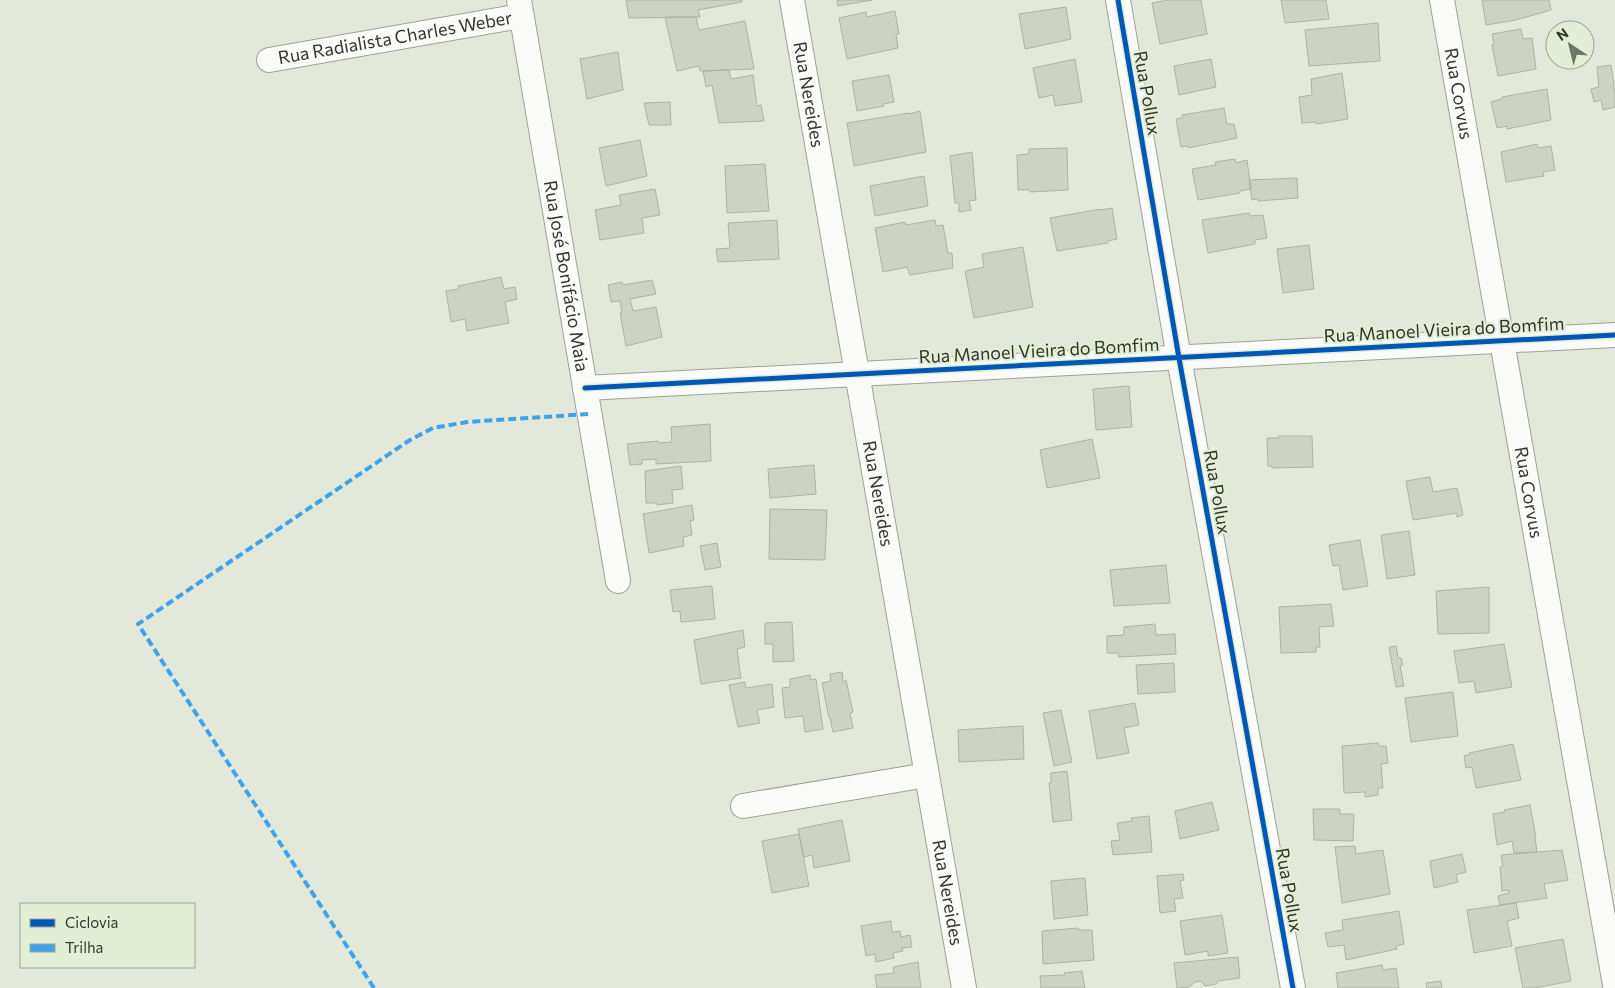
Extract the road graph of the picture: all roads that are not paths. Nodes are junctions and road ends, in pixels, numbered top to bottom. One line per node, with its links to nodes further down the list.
1 (792, 0): 9 (street, Rua Nereides)
2 (1118, 0): 8 (street, Rua Pollux)
3 (1442, 0): 7 (street, Rua Corvus)
4 (520, 8): 5 (street, Rua Radialista Charles Weber); 10 (street, Rua José Bonifácio Maia)
5 (269, 60)
6 (1615, 335): 7 (street, Rua Manoel Vieira do Bomfim)
7 (1502, 341): 8 (street, Rua Manoel Vieira do Bomfim); 14 (street, Rua Corvus)
8 (1179, 358): 9 (street, Rua Manoel Vieira do Bomfim); 16 (street, Rua Pollux)
9 (858, 374): 10 (street, Rua Manoel Vieira do Bomfim); 12 (street, Rua Nereides)
10 (585, 388): 11 (street, Rua José Bonifácio Maia)
11 (618, 581)
12 (927, 775): 13 (street); 15 (street, Rua Nereides)
13 (743, 806)
14 (1615, 985)
15 (964, 988)
16 (1293, 988)

